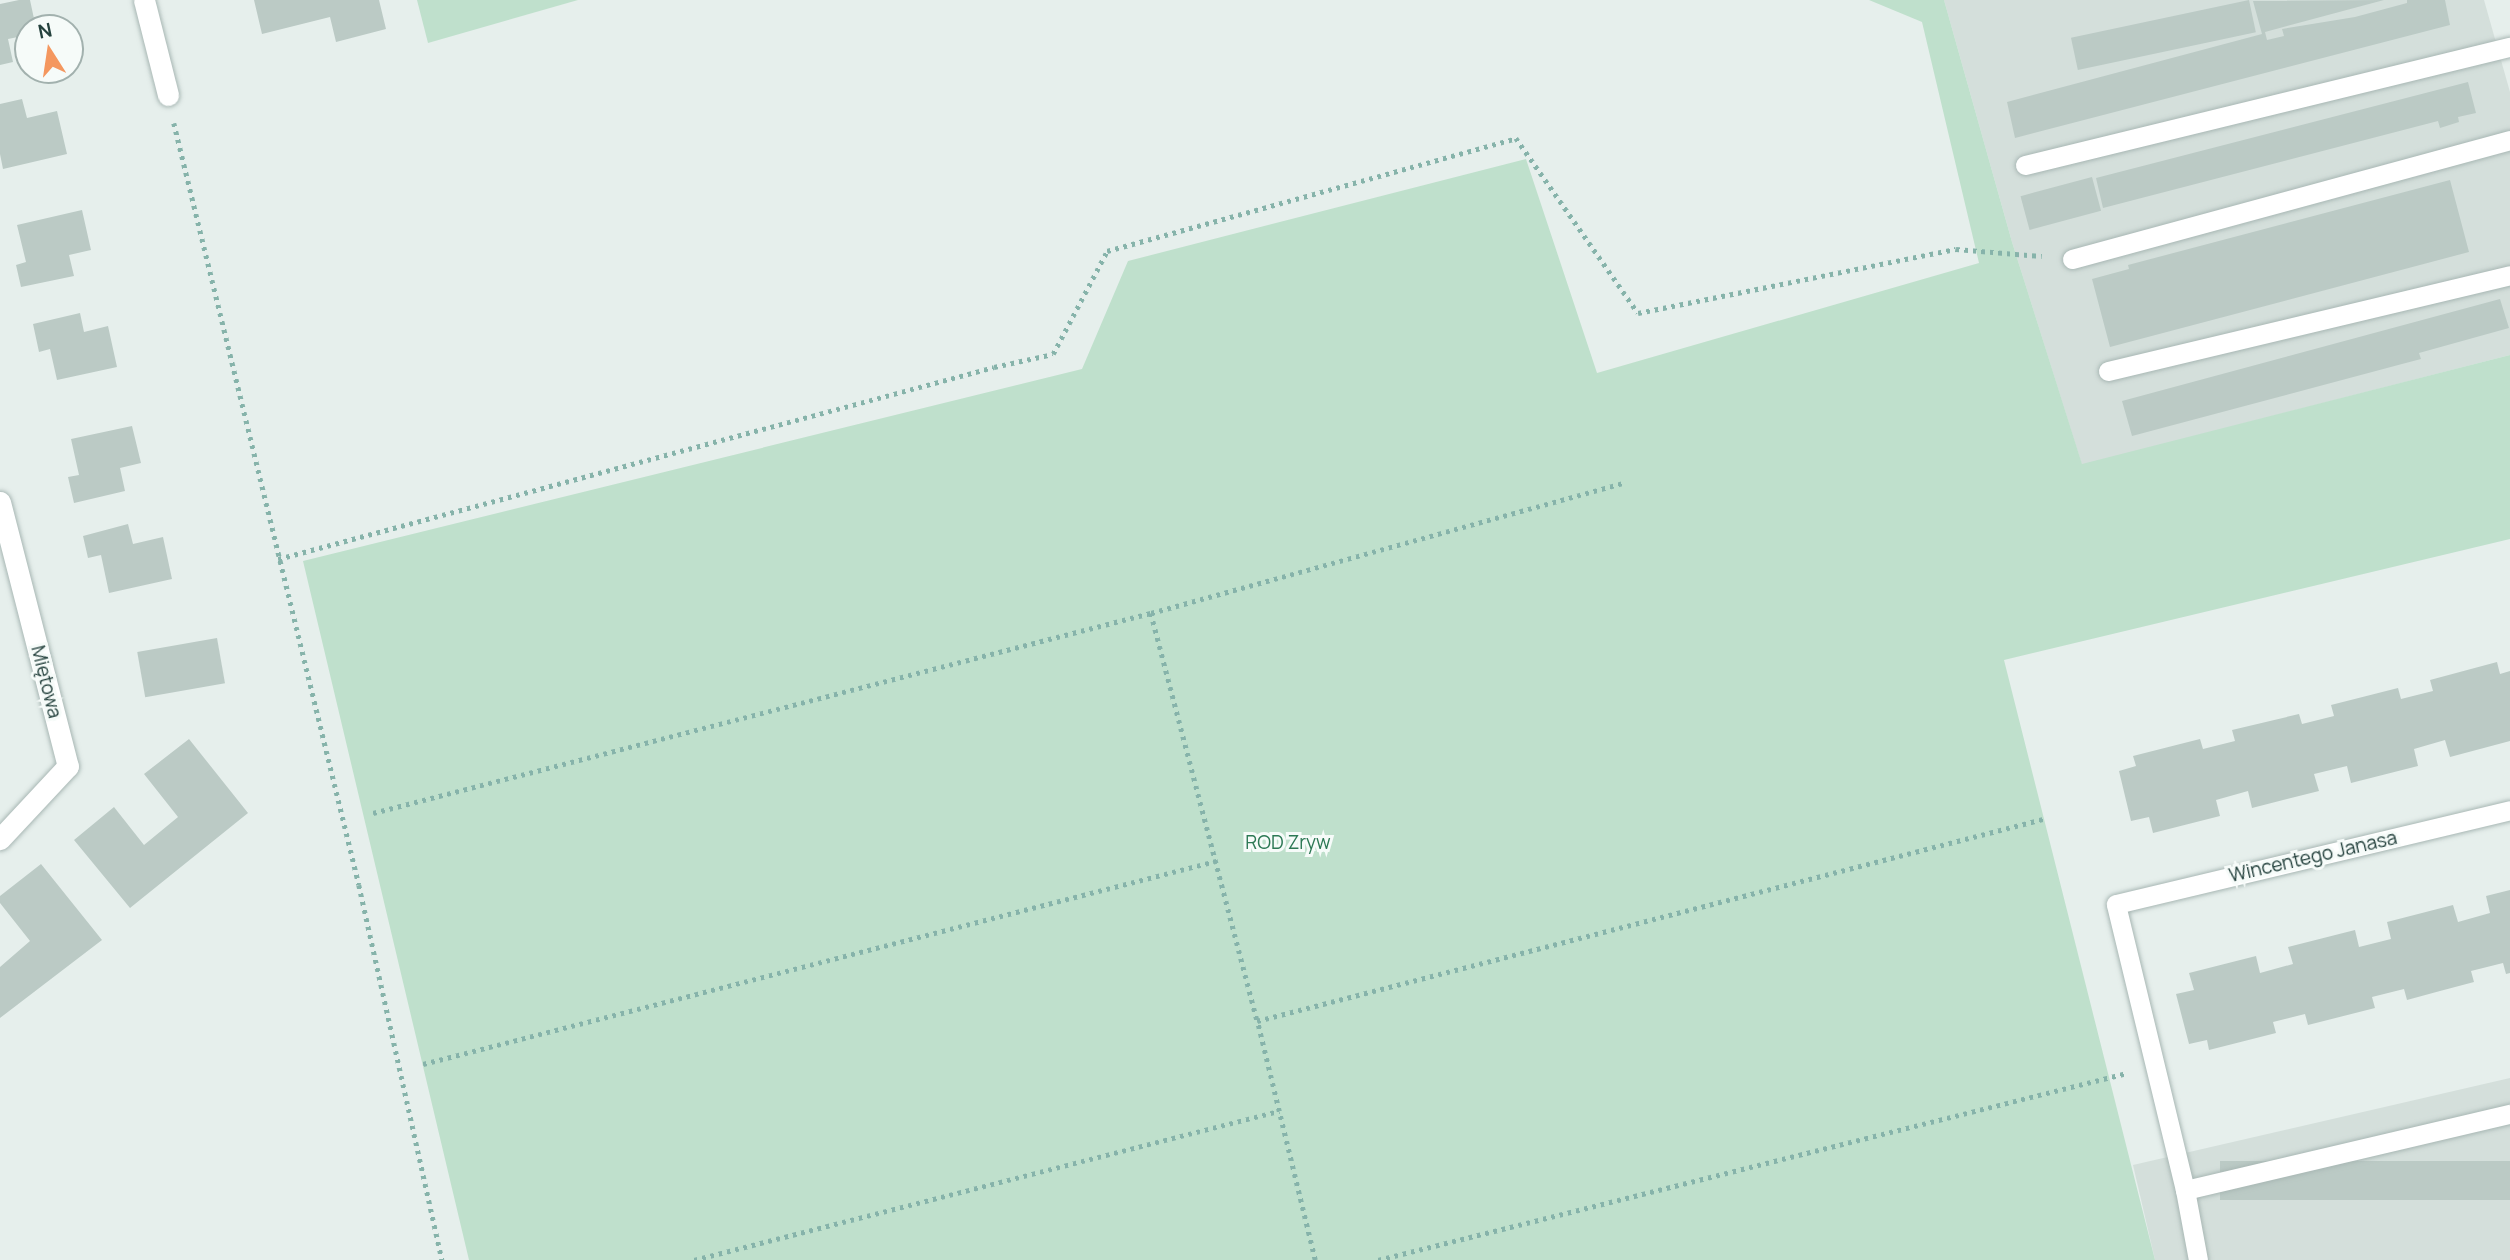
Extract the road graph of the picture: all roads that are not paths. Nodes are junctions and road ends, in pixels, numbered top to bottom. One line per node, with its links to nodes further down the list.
1 (144, 0): 3 (street)
2 (2510, 47): 5 (lane)
3 (168, 94)
4 (2510, 140): 6 (lane)
5 (2025, 165)
6 (2072, 258)
7 (2510, 275): 8 (lane)
8 (2108, 371)
9 (0, 502): 11 (street, Miętowa)
10 (2510, 810): 13 (lane, Wincentego Janasa)
11 (0, 839)
12 (2510, 1114): 13 (lane)
13 (2185, 1190): 14 (lane)
14 (2198, 1260)

